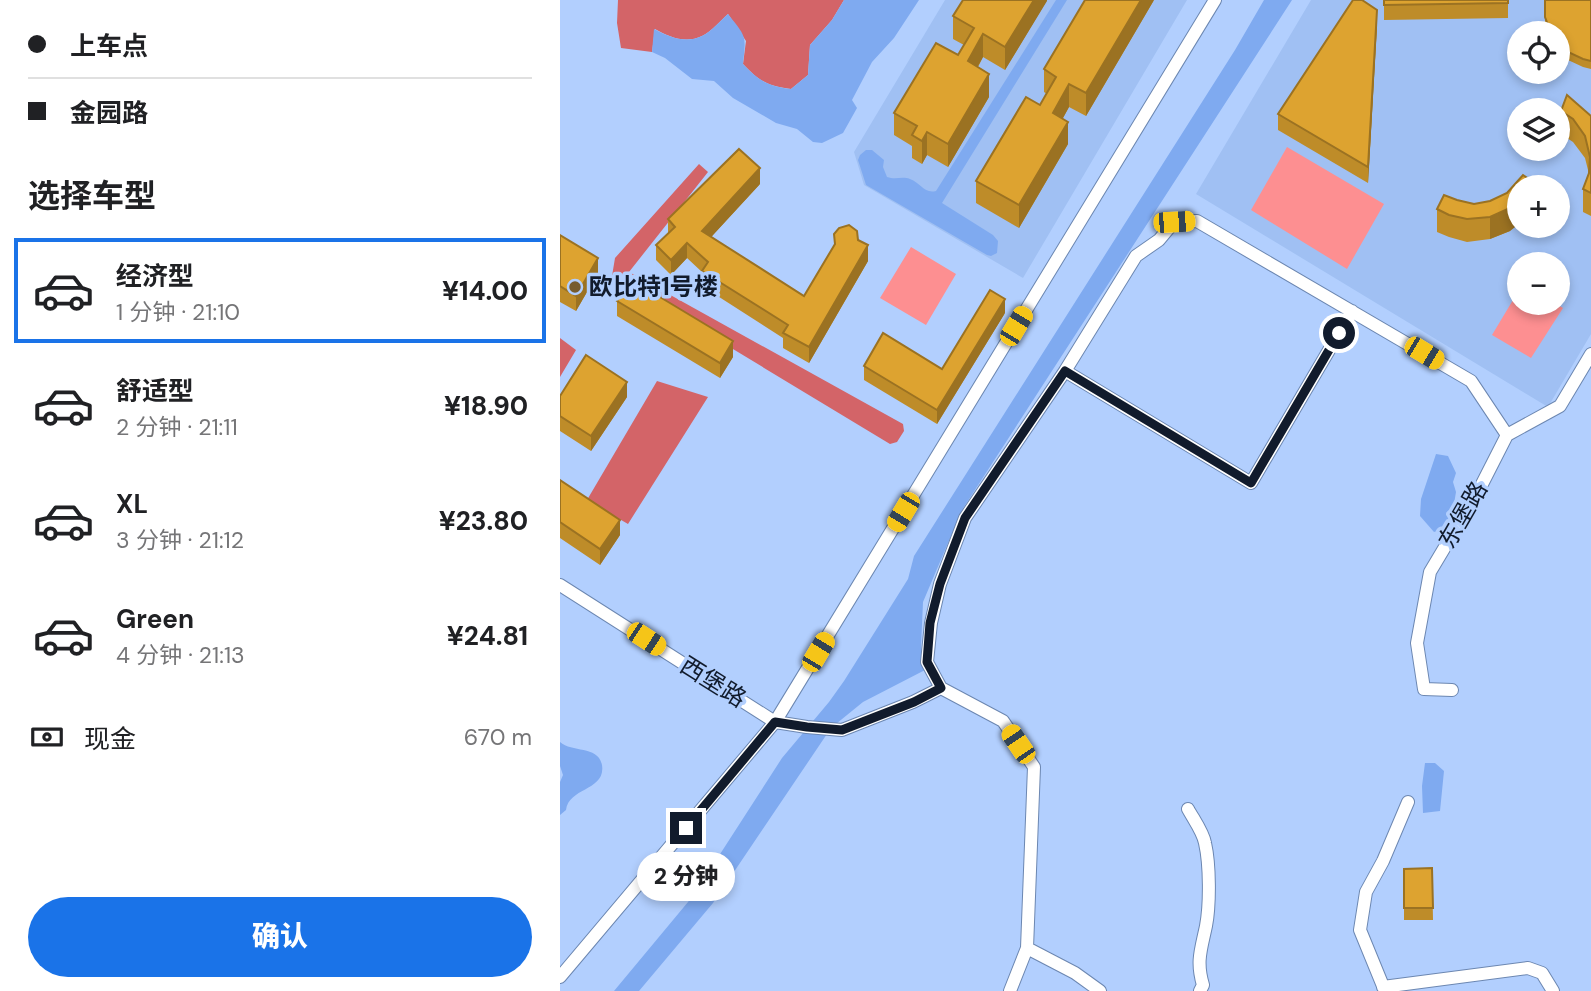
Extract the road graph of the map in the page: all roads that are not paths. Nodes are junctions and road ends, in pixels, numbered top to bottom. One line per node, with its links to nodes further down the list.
1 (1215, 0): 9 (street)
2 (1352, 311): 4 (street); 4 (street); 5 (street)
3 (1591, 355): 5 (street)
4 (1065, 371): 7 (street)
5 (1507, 435): 8 (street, 东堡路)
6 (560, 584): 9 (street, 西堡路)
7 (941, 688): 9 (street, 西堡路); 12 (street)
8 (1452, 690)
9 (775, 722): 13 (street)
10 (1408, 802): 14 (street)
11 (1188, 809): 17 (street)
12 (1027, 947): 15 (street); 16 (street)
13 (560, 977)
14 (1384, 989): 18 (street)
15 (1010, 991)
16 (1100, 991)
17 (1200, 991)
18 (1553, 991)

